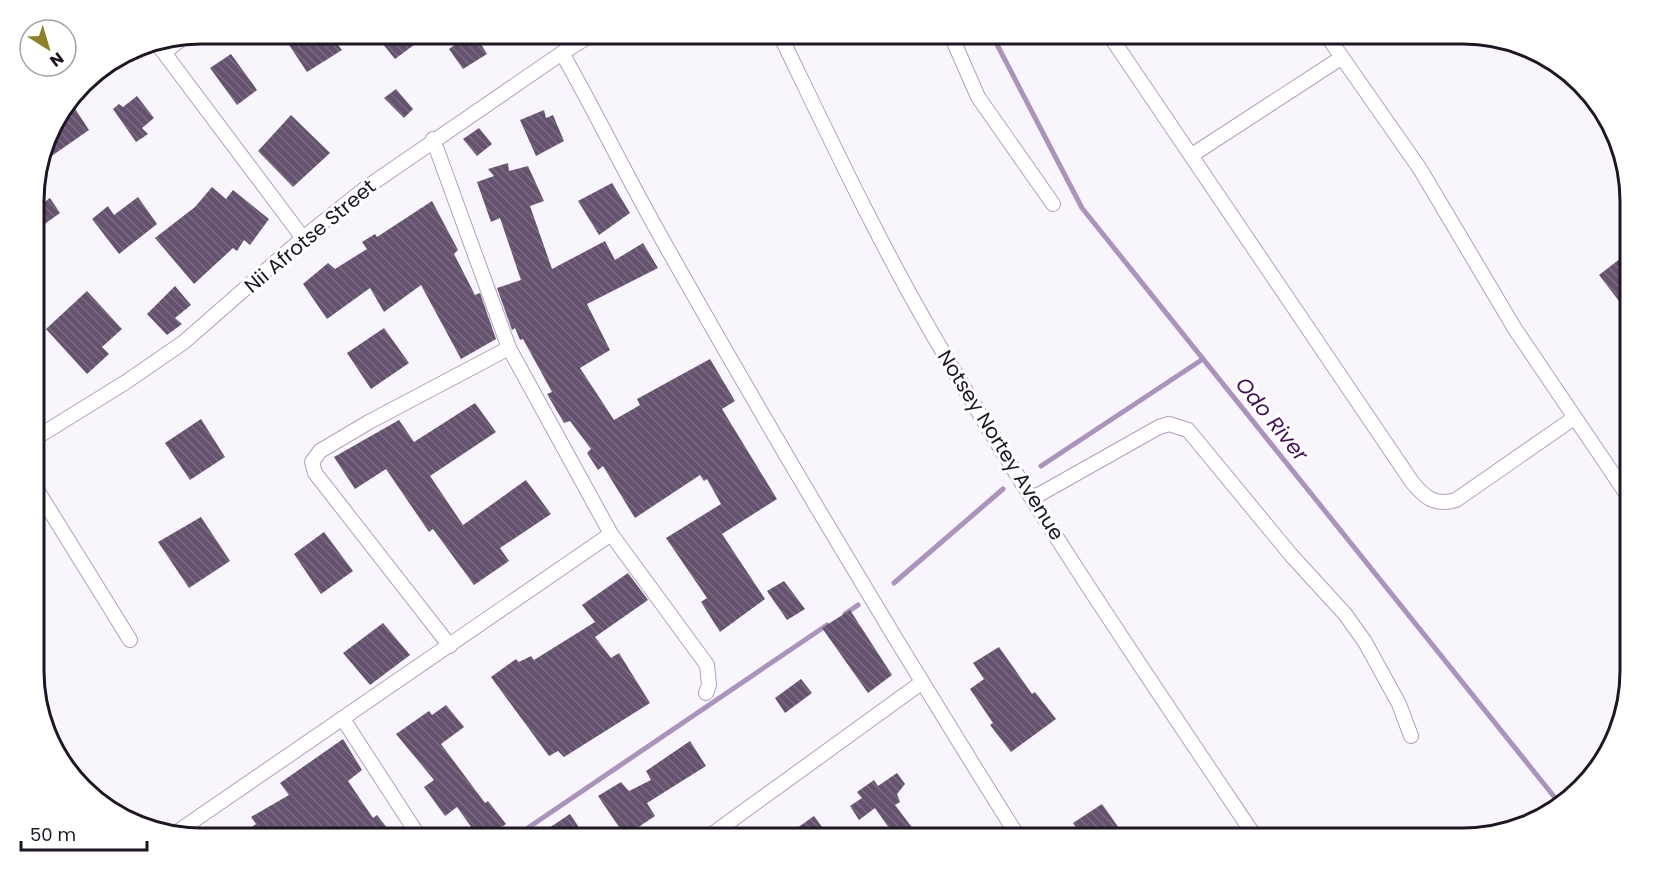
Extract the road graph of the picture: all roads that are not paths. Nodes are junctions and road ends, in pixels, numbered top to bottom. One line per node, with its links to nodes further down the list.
1 (575, 44): 7 (street, Nii Afrotse Street)
2 (784, 44): 17 (street, Notsey Nortey Avenue)
3 (955, 44): 11 (street)
4 (1115, 44): 10 (street)
5 (1332, 44): 8 (street)
6 (162, 49): 12 (street)
7 (562, 52): 9 (street, Nii Afrotse Street); 22 (street)
8 (1341, 58): 10 (street); 14 (street)
9 (433, 139): 12 (street, Nii Afrotse Street); 13 (street)
10 (1192, 155): 14 (street)
11 (1053, 204)
12 (303, 238): 15 (street, Nii Afrotse Street)
13 (509, 348): 19 (street); 21 (street)
14 (1574, 418): 16 (street)
15 (44, 433)
16 (1620, 486)
17 (1033, 498): 25 (street); 28 (street, Notsey Nortey Avenue)
18 (44, 501): 20 (street)
19 (611, 534): 21 (street); 23 (street)
20 (130, 640)
21 (450, 646): 24 (street)
22 (921, 683): 27 (street); 30 (street)
23 (706, 693)
24 (343, 719): 26 (street); 29 (street)
25 (1411, 736)
26 (185, 827)
27 (1011, 827)
28 (1249, 827)
29 (413, 828)
30 (721, 828)

